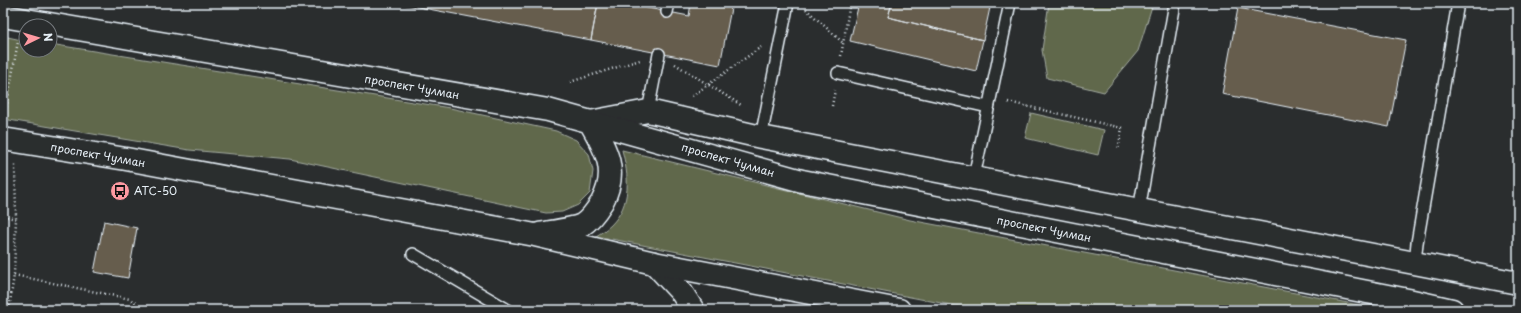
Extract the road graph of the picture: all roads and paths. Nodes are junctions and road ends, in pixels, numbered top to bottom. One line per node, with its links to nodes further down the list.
1 (788, 3): 7 (lane)
2 (1010, 3): 15 (lane)
3 (1175, 3): 24 (lane)
4 (1458, 3): 29 (lane)
5 (805, 8): 9 (path)
6 (3, 16): 18 (main road, проспект Чулман)
7 (782, 31): 13 (path); 20 (lane)
8 (18, 39): 19 (path)
9 (843, 43)
10 (659, 54): 12 (path); 13 (path); 17 (lane)
11 (838, 73): 15 (lane)
12 (570, 82)
13 (708, 85): 14 (path); 16 (path)
14 (690, 98)
15 (989, 102): 21 (path); 23 (lane)
16 (741, 105)
17 (648, 111): 18 (main road); 20 (main road)
18 (590, 122): 27 (main road); 38 (main road, проспект Чулман)
19 (3, 129): 27 (main road, проспект Чулман)
20 (761, 136): 23 (main road)
21 (1118, 150)
22 (14, 160): 26 (path)
23 (974, 177): 24 (main road)
24 (1139, 210): 29 (main road)
25 (3, 216): 26 (path)
26 (16, 219): 31 (path)
27 (535, 235): 30 (main road, проспект Чулман)
28 (413, 254): 35 (lane)
29 (1415, 262): 32 (main road)
30 (654, 263): 36 (main road); 37 (main road, проспект Чулман)
31 (14, 275): 33 (path); 34 (path)
32 (1518, 283)
33 (9, 310)
34 (146, 310)
35 (508, 310)
36 (693, 310)
37 (898, 310)
38 (1452, 310)

